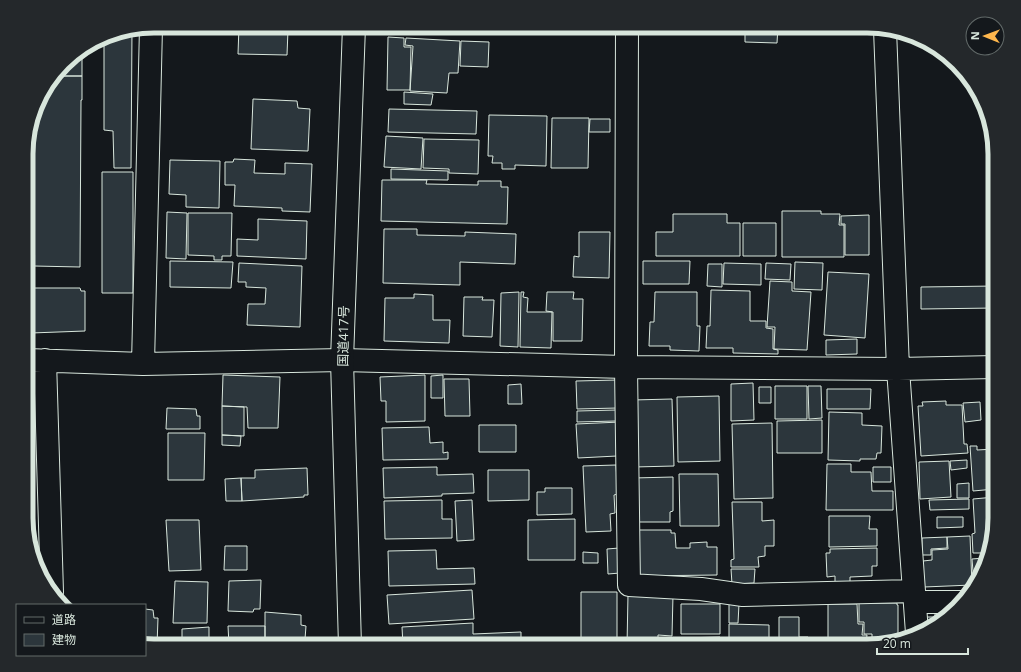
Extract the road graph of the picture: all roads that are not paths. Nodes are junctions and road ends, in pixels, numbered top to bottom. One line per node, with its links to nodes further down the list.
1 (151, 33): 7 (main road)
2 (354, 33): 6 (main road, 国道417号)
3 (627, 33): 8 (main road)
4 (885, 34): 10 (main road)
5 (36, 360): 7 (main road); 11 (main road)
6 (342, 360): 7 (main road); 8 (main road); 15 (main road, 国道417号)
7 (143, 364)
8 (626, 367): 10 (main road); 12 (main road)
9 (988, 367): 10 (main road)
10 (898, 368): 12 (main road)
11 (51, 582)
12 (915, 597): 13 (main road); 14 (main road)
13 (955, 601)
14 (917, 628)
15 (350, 639)

